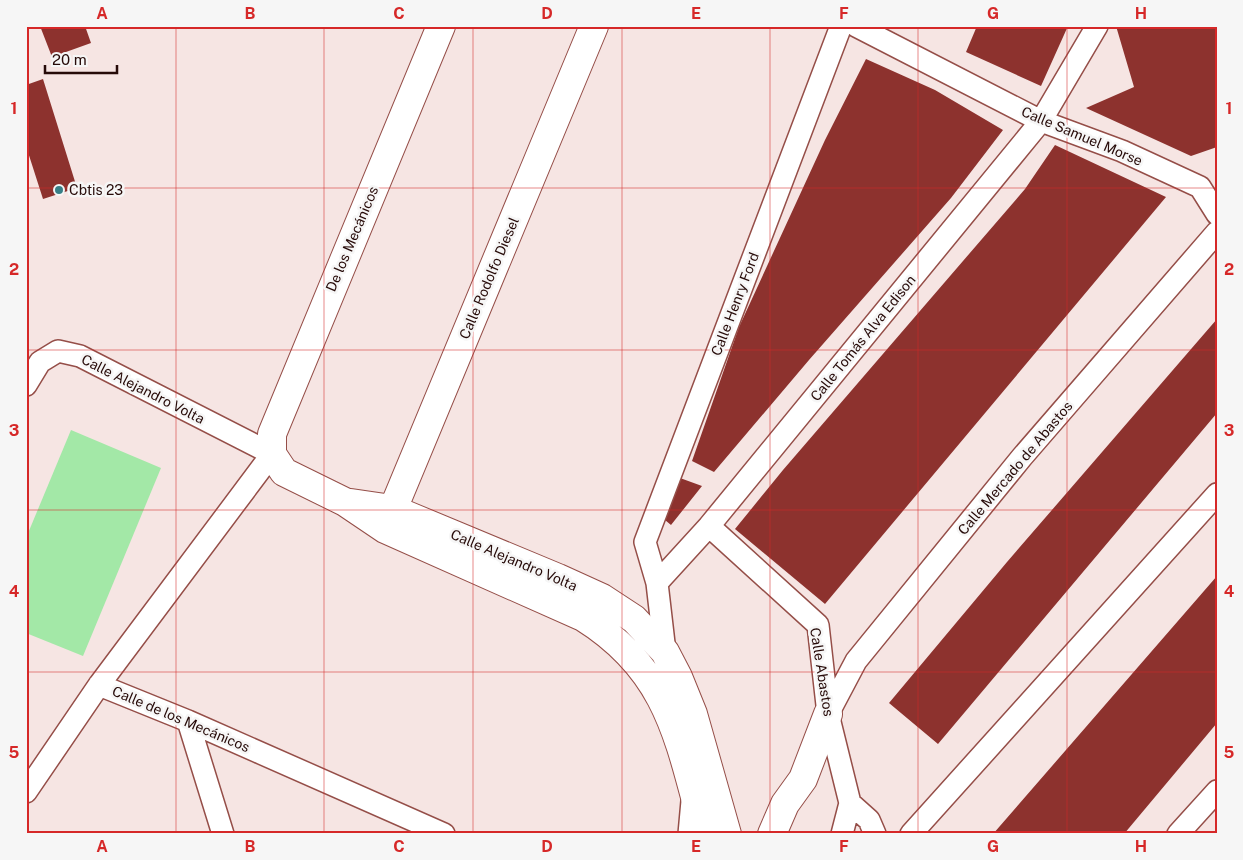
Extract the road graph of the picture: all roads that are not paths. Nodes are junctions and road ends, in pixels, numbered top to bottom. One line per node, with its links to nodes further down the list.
1 (442, 26): 10 (main road, De los Mecánicos)
2 (594, 26): 12 (main road, Calle Rodolfo Diesel)
3 (841, 26): 14 (street, Calle Henry Ford)
4 (856, 26): 6 (street, Calle Samuel Morse)
5 (1097, 26): 6 (street, Calle Tomás Alva Edison)
6 (1041, 122): 7 (street, Calle Samuel Morse); 13 (street, Calle Tomás Alva Edison)
7 (1217, 214)
8 (1217, 232): 18 (street, Calle Mercado de Abastos)
9 (26, 385): 10 (street, Calle Alejandro Volta)
10 (272, 454): 12 (main road, Calle Alejandro Volta); 17 (street, Calle de los Mecánicos)
11 (1217, 494): 32 (street)
12 (388, 519): 15 (main road, Calle Alejandro Volta); 16 (main road, Calle Alejandro Volta)
13 (709, 526): 14 (street, Calle Tomás Alva Edison); 18 (street, Calle Abastos)
14 (657, 583): 15 (street)
15 (665, 652): 16 (main road); 28 (main road, Calle Alejandro Volta)
16 (650, 677): 20 (main road, Calle Alejandro Volta)
17 (99, 685): 19 (street, Calle de los Mecánicos); 22 (street)
18 (828, 714): 23 (street, Calle Abastos); 29 (main road)
19 (188, 721): 24 (street); 25 (street, Calle de los Mecánicos)
20 (693, 788): 26 (street); 27 (main road, Calle Alejandro Volta)
21 (1217, 791): 33 (street)
22 (26, 792)
23 (850, 803): 30 (street, Calle Abastos); 31 (street)
24 (223, 834)
25 (444, 834)
26 (689, 834)
27 (705, 834)
28 (727, 834)
29 (772, 834)
30 (842, 834)
31 (875, 834)
32 (911, 834)
33 (1178, 834)

